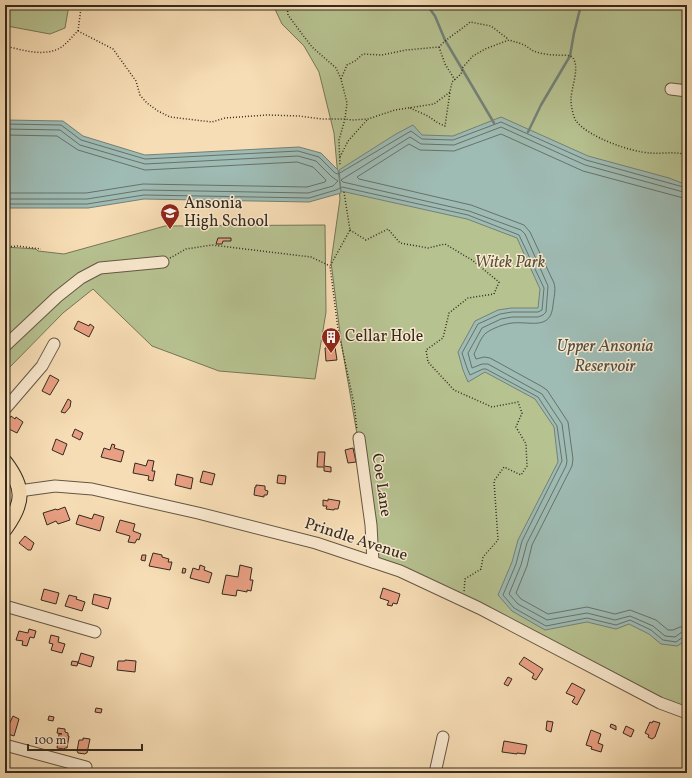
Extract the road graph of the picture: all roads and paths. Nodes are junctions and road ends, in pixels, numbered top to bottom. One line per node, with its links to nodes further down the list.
1 (86, 5): 3 (path)
2 (287, 5): 7 (path)
3 (78, 31): 5 (path); 13 (path)
4 (509, 40): 6 (path); 8 (path); 15 (path)
5 (5, 46)
6 (439, 46): 7 (path); 8 (path)
7 (341, 79): 13 (path)
8 (455, 80): 10 (path)
9 (671, 89): 11 (street)
10 (450, 92): 12 (path); 12 (path)
11 (687, 92)
12 (409, 108): 14 (path)
13 (345, 118): 14 (path); 14 (path)
14 (368, 119)
15 (687, 155)
16 (344, 192): 17 (path)
17 (350, 230): 21 (path); 30 (path)
18 (5, 247): 19 (path)
19 (41, 249)
20 (163, 262): 21 (path); 23 (street)
21 (330, 266): 25 (path)
22 (54, 344): 24 (street)
23 (5, 346)
24 (5, 410)
25 (358, 438): 29 (street, Coe Lane)
26 (5, 462): 27 (main road)
27 (19, 491): 28 (main road); 29 (street, Prindle Avenue)
28 (5, 529)
29 (373, 562): 30 (street, Prindle Avenue)
30 (463, 600): 33 (street, Prindle Avenue)
31 (5, 606): 32 (street)
32 (95, 632)
33 (687, 713)
34 (443, 737): 37 (street)
35 (5, 745): 36 (street)
36 (86, 767)
37 (435, 773)

